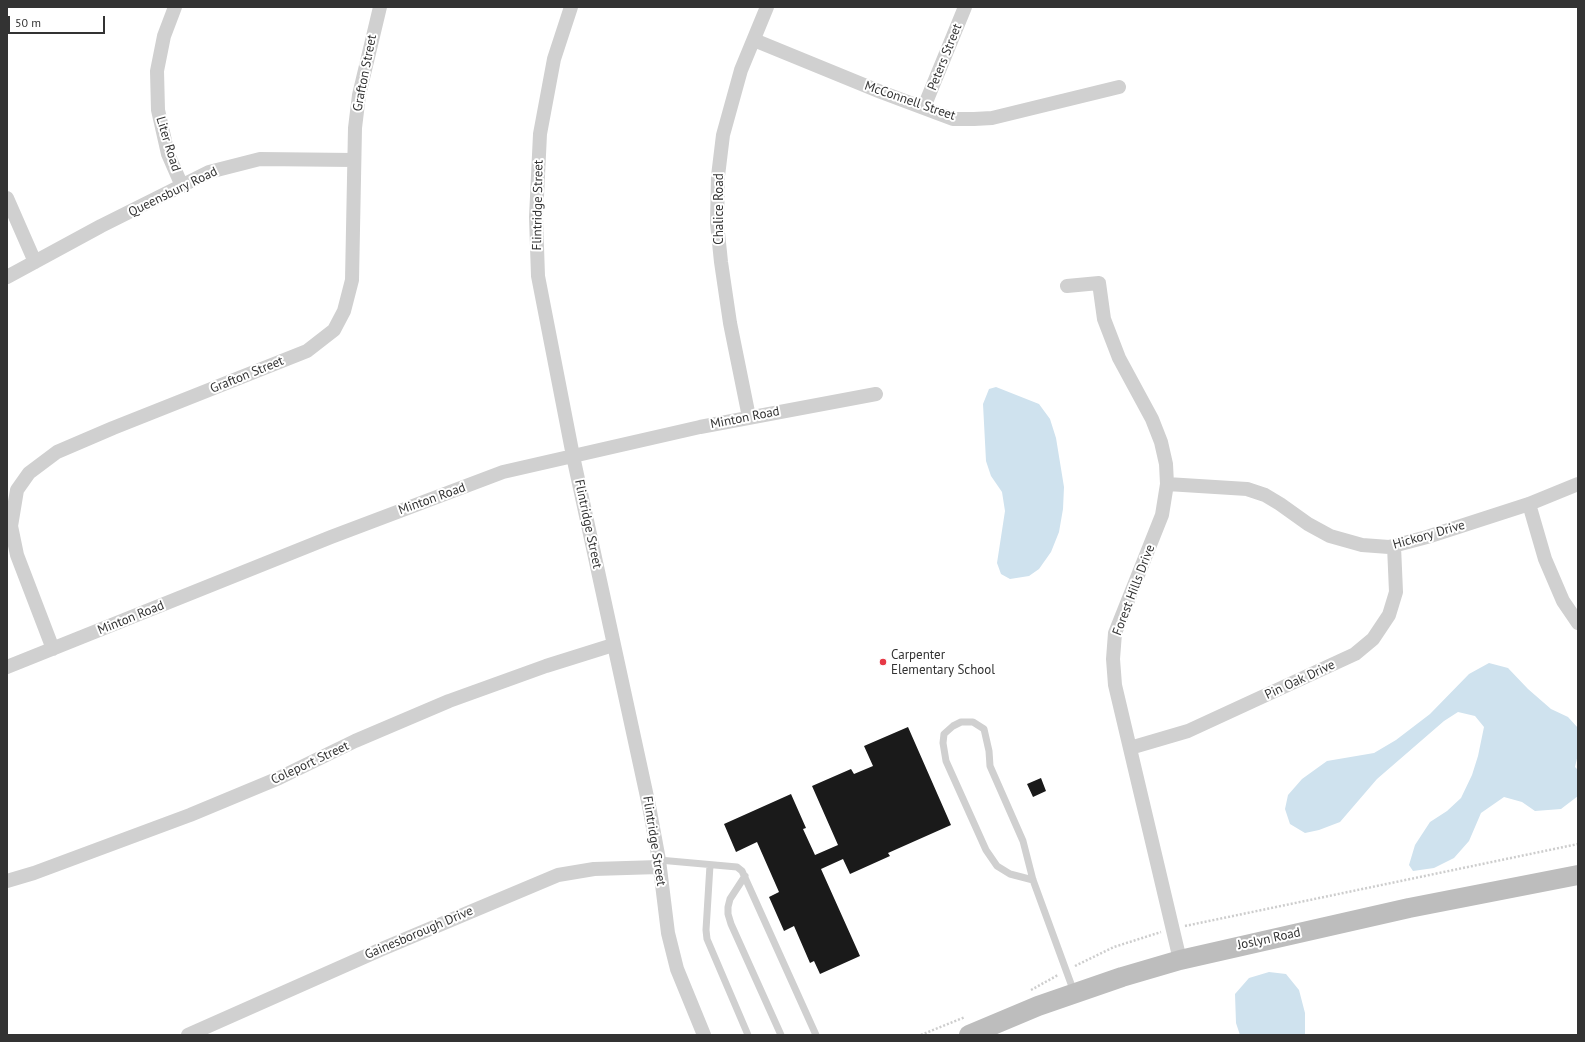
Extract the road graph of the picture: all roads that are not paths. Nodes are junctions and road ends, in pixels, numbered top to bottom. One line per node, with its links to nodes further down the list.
1 (175, 7): 10 (street, Liter Road)
2 (380, 7): 9 (street, Grafton Street)
3 (571, 7): 17 (street, Flintridge Street)
4 (768, 7): 6 (street, Chalice Road)
5 (965, 7): 8 (street, Peters Street)
6 (754, 40): 8 (street, McConnell Street); 16 (street, Chalice Road)
7 (1119, 87): 8 (street, McConnell Street)
8 (924, 107)
9 (353, 160): 10 (street, Queensbury Road); 24 (street, Grafton Street)
10 (182, 186): 12 (street, Queensbury Road)
11 (7, 198): 12 (street)
12 (35, 262): 13 (street, Queensbury Road)
13 (7, 277)
14 (1067, 286): 18 (street, Forest Hills Drive)
15 (876, 394): 16 (street, Minton Road)
16 (749, 417): 17 (street, Minton Road)
17 (573, 456): 23 (street, Flintridge Street); 24 (street, Minton Road)
18 (1167, 484): 21 (street, Hickory Drive); 26 (street, Forest Hills Drive)
19 (1578, 484): 20 (street, Hickory Drive)
20 (1529, 504): 21 (street, Hickory Drive); 22 (street)
21 (1394, 546): 26 (street, Pin Oak Drive)
22 (1578, 623)
23 (614, 645): 27 (street, Flintridge Street); 32 (street, Coleport Street)
24 (53, 649): 25 (street, Minton Road)
25 (7, 667)
26 (1130, 748): 33 (street, Forest Hills Drive)
27 (659, 863): 28 (lane); 36 (street, Gainesborough Drive); 37 (street, Flintridge Street)
28 (710, 865): 30 (lane); 38 (lane)
29 (1578, 875): 33 (street, Joslyn Road)
30 (745, 876): 39 (lane); 40 (lane)
31 (1033, 880): 31 (lane); 34 (lane)
32 (7, 881)
33 (1180, 960): 34 (street, Joslyn Road)
34 (1074, 994): 35 (street, Joslyn Road)
35 (969, 1025)
36 (188, 1035)
37 (704, 1035)
38 (748, 1035)
39 (781, 1035)
40 (816, 1035)

